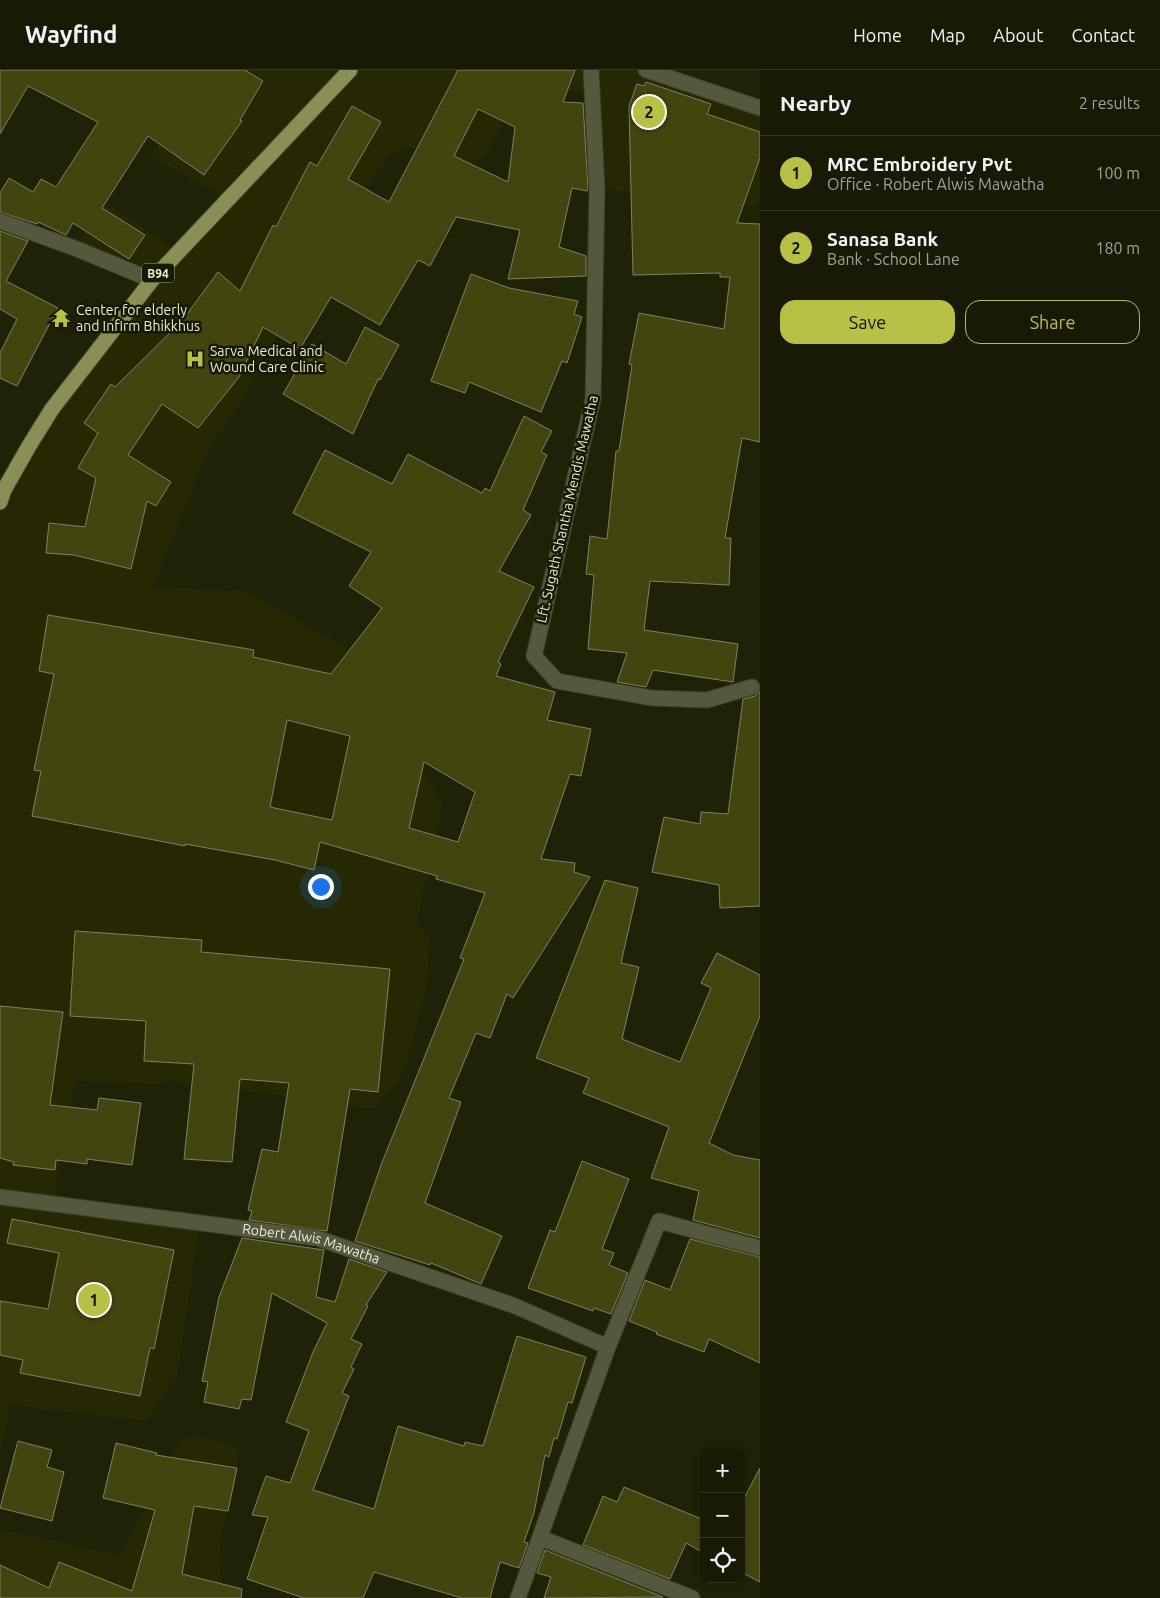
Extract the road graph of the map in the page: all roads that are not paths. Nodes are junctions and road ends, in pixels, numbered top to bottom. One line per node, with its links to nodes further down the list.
1 (350, 70): 6 (main road, B94)
2 (591, 70): 8 (street, Lft. Sugath Shantha Mendis Mawatha)
3 (646, 70): 4 (street)
4 (760, 108)
5 (0, 220): 6 (street)
6 (152, 280): 7 (main road, B94)
7 (0, 502)
8 (752, 687)
9 (0, 1197): 11 (street, Robert Alwis Mawatha)
10 (760, 1248): 11 (street)
11 (608, 1347): 12 (street)
12 (541, 1538): 13 (street); 14 (street)
13 (518, 1598)
14 (692, 1598)

